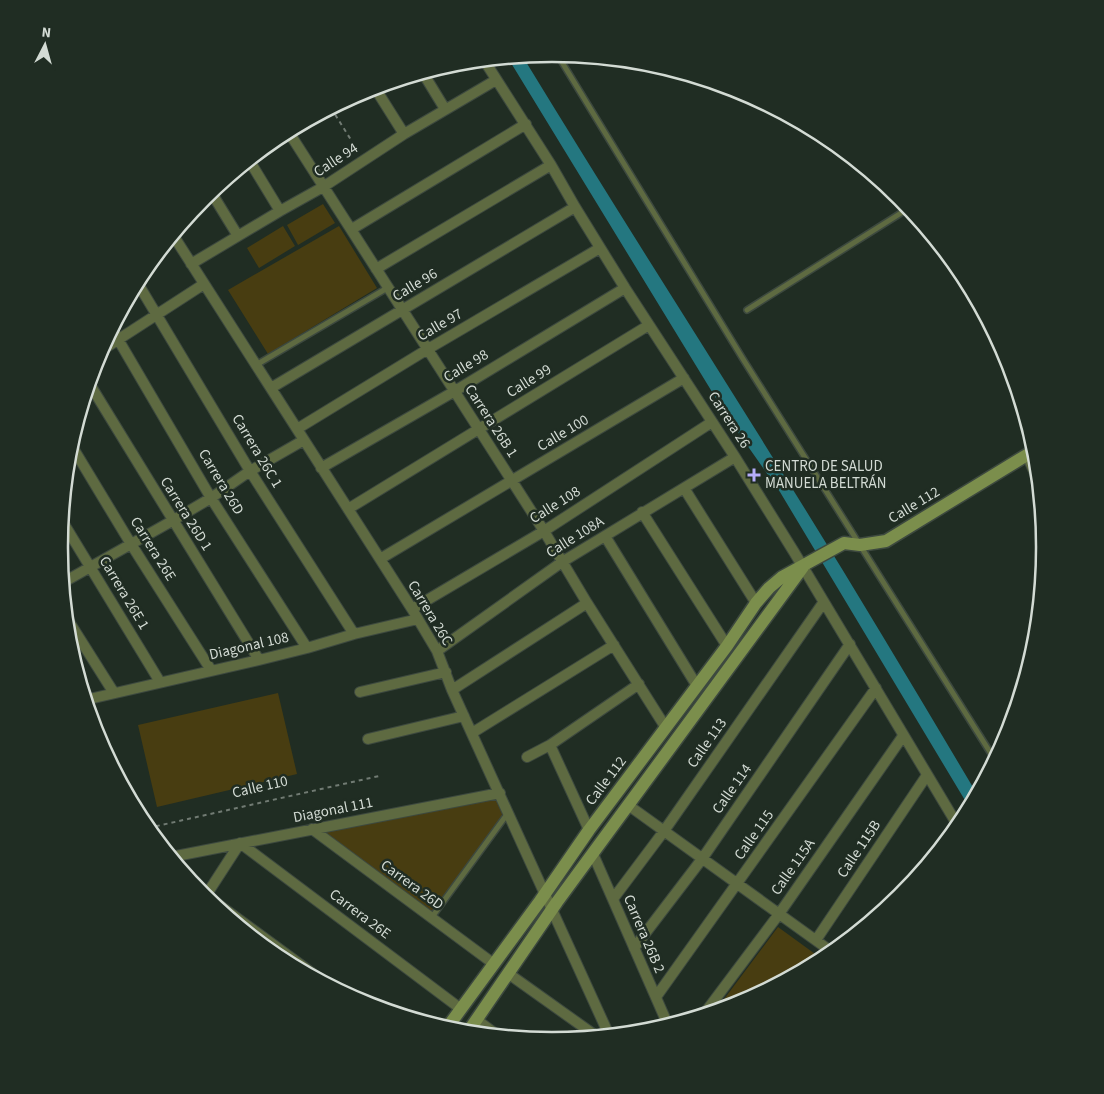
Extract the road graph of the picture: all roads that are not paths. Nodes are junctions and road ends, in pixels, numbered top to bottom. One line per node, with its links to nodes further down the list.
1 (561, 63): 59 (lane)
2 (488, 67): 4 (street, Carrera 26)
3 (427, 79): 6 (street)
4 (496, 80): 6 (street, Calle 94); 7 (street, Carrera 26)
5 (379, 94): 8 (street)
6 (445, 109): 8 (street, Calle 94)
7 (526, 124): 10 (street, Carrera 26); 17 (street)
8 (404, 134): 12 (street, Calle 94)
9 (292, 138): 12 (street, Carrera 26B 1)
10 (551, 165): 14 (street, Carrera 26); 22 (street)
11 (253, 166): 15 (street)
12 (323, 187): 15 (street, Calle 94); 17 (street, Carrera 26B 1)
13 (215, 199): 18 (street)
14 (575, 207): 20 (street, Carrera 26); 27 (street, Calle 96)
15 (280, 210): 18 (street, Calle 94)
16 (902, 212): 28 (lane)
17 (352, 229): 22 (street, Carrera 26B 1)
18 (238, 236): 21 (street, Calle 94)
19 (177, 241): 21 (street, Carrera 26C)
20 (600, 248): 25 (street, Carrera 26); 34 (street, Calle 97)
21 (191, 264): 23 (street, Carrera 26C)
22 (376, 269): 24 (street, Carrera 26B 1)
23 (204, 284): 29 (street); 35 (street, Carrera 26C)
24 (389, 287): 27 (street, Carrera 26B 1); 35 (lane)
25 (625, 288): 30 (street, Carrera 26); 39 (street, Calle 98)
26 (142, 290): 29 (street, Carrera 26C 1)
27 (404, 310): 34 (street, Carrera 26B 1); 37 (street, Calle 96)
28 (747, 310)
29 (158, 316): 32 (street); 48 (street, Carrera 26C 1)
30 (648, 325): 36 (street, Carrera 26); 42 (street, Calle 99)
31 (116, 335): 32 (street, Carrera 26D)
32 (119, 340): 33 (street); 51 (street, Carrera 26D)
33 (112, 345)
34 (428, 349): 39 (street, Carrera 26B 1); 41 (street, Calle 97)
35 (256, 365): 37 (street, Carrera 26C)
36 (684, 378): 40 (street, Carrera 26); 49 (street, Calle 100)
37 (270, 388): 41 (street, Carrera 26C)
38 (93, 390): 54 (street, Carrera 26D 1)
39 (455, 391): 42 (street, Carrera 26B 1); 47 (street, Calle 98)
40 (712, 422): 46 (street, Carrera 26); 56 (street, Calle 108)
41 (297, 429): 43 (street, Carrera 26C)
42 (479, 430): 49 (street, Carrera 26B 1); 52 (street, Calle 99)
43 (304, 440): 47 (street, Carrera 26C); 48 (street)
44 (1027, 454): 59 (street, Calle 112)
45 (77, 455): 58 (street, Carrera 26E)
46 (735, 457): 50 (street, Calle 108A); 62 (street, Carrera 26)
47 (321, 468): 52 (street, Carrera 26C)
48 (250, 470): 51 (street); 71 (street, Carrera 26C 1)
49 (512, 481): 56 (street, Carrera 26B 1); 60 (street, Calle 100)
50 (684, 488): 53 (street, Calle 108A); 67 (street)
51 (212, 498): 54 (street); 75 (street, Carrera 26D)
52 (348, 509): 60 (street, Carrera 26C)
53 (642, 512): 57 (street, Calle 108A); 74 (street)
54 (172, 521): 58 (street); 77 (street, Carrera 26D 1)
55 (69, 530): 63 (street, Carrera 26E 1)
56 (544, 531): 61 (street, Carrera 26B 1); 68 (street, Calle 108)
57 (605, 536): 61 (street, Calle 108A); 82 (street)
58 (131, 544): 63 (street); 78 (street, Carrera 26E)
59 (860, 545): 62 (street, Calle 112); 94 (lane)
60 (380, 559): 68 (street, Carrera 26C)
61 (562, 562): 65 (street, Carrera 26B 1); 76 (street, Calle 108A)
62 (806, 565): 66 (street, Carrera 26); 67 (street, Calle 112); 98 (street, Calle 112)
63 (90, 567): 64 (street); 80 (street, Carrera 26E 1)
64 (69, 579)
65 (587, 603): 73 (street, Carrera 26B 1); 84 (street)
66 (823, 603): 72 (street, Carrera 26); 103 (street, Calle 113)
67 (756, 604): 74 (street, Calle 112)
68 (412, 609): 69 (street, Carrera 26C)
69 (418, 619): 71 (street, Diagonal 108); 76 (street, Carrera 26C)
70 (75, 632): 85 (street)
71 (354, 634): 75 (street, Diagonal 108)
72 (850, 644): 83 (street, Carrera 26); 107 (street, Calle 114)
73 (614, 645): 81 (street, Carrera 26B 1); 90 (street)
74 (727, 646): 82 (street, Calle 112)
75 (308, 648): 77 (street, Diagonal 108)
76 (437, 651): 79 (street, Carrera 26C)
77 (259, 660): 78 (street, Diagonal 108)
78 (211, 670): 80 (street, Diagonal 108)
79 (446, 672): 84 (street, Carrera 26C); 86 (street)
80 (160, 682): 85 (street, Diagonal 108)
81 (639, 684): 89 (street, Carrera 26B 1); 93 (street)
82 (697, 686): 89 (street, Calle 112)
83 (876, 688): 91 (street, Carrera 26); 108 (street, Calle 115)
84 (452, 690): 88 (street, Carrera 26C)
85 (114, 692): 87 (street, Diagonal 108)
86 (360, 692)
87 (92, 698)
88 (464, 716): 90 (street, Carrera 26C); 92 (street)
89 (666, 728): 102 (street, Calle 112)
90 (472, 733): 97 (street, Carrera 26C)
91 (903, 736): 96 (street, Carrera 26); 113 (street, Calle 115A)
92 (368, 739)
93 (550, 744): 95 (street); 102 (street)
94 (991, 753)
95 (527, 757)
96 (928, 775): 100 (street, Carrera 26); 115 (street, Calle 115B)
97 (500, 793): 99 (street, Carrera 26C); 101 (street, Diagonal 111)
98 (628, 805): 103 (street); 105 (street, Calle 112)
99 (508, 813): 110 (street, Carrera 26C); 114 (lane)
100 (953, 818)
101 (312, 829): 104 (street, Diagonal 111); 114 (street, Carrera 26D)
102 (589, 830): 110 (street, Calle 112)
103 (664, 831): 107 (street); 111 (street, Calle 113)
104 (240, 843): 106 (street, Diagonal 111); 109 (street); 122 (street, Carrera 26E)
105 (593, 854): 111 (street, Carrera 26B 2); 112 (street, Calle 112)
106 (178, 855)
107 (702, 858): 108 (street); 117 (street, Calle 114)
108 (738, 884): 113 (street); 120 (street, Calle 115)
109 (209, 890)
110 (545, 893): 112 (street, Carrera 26C); 118 (street, Calle 112)
111 (613, 899): 117 (street, Carrera 26B 2)
112 (552, 909): 119 (street, Calle 112); 128 (street, Carrera 26C)
113 (779, 914): 115 (street); 121 (street, Calle 115A)
114 (431, 918): 118 (street, Carrera 26D)
115 (816, 940): 116 (street)
116 (825, 947)
117 (634, 948): 120 (street, Carrera 26B 2)
118 (494, 964): 122 (street, Calle 112)
119 (509, 974): 124 (street, Calle 112); 129 (street)
120 (656, 997): 123 (street, Carrera 26B 2)
121 (711, 1005)
122 (462, 1009): 125 (street, Calle 112)
123 (665, 1018)
124 (477, 1020): 126 (street, Calle 112); 127 (street)
125 (453, 1021)
126 (474, 1025)
127 (486, 1026)
128 (606, 1028)
129 (587, 1030)

